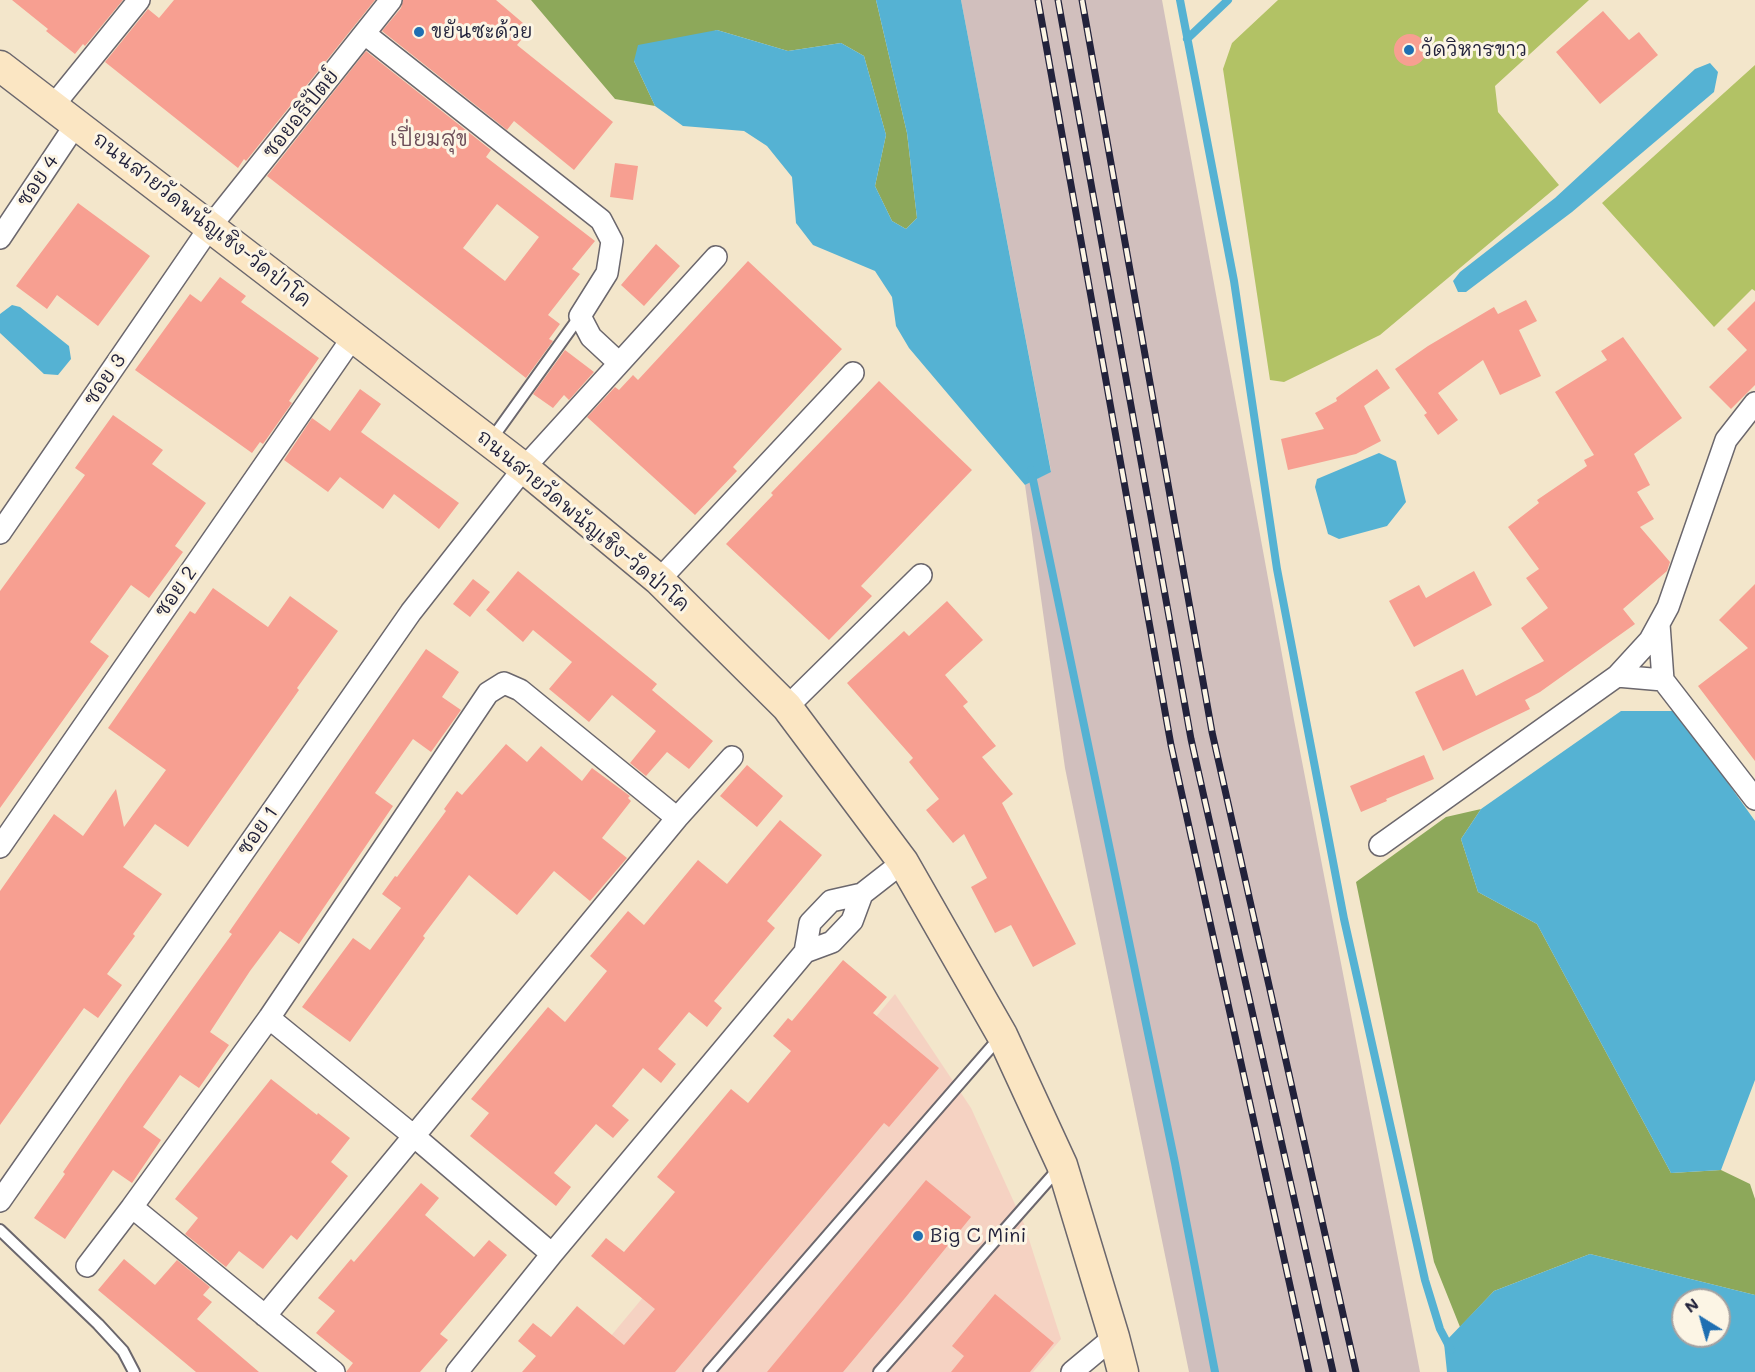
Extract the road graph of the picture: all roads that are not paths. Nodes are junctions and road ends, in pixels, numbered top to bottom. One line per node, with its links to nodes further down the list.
1 (139, 0): 5 (street)
2 (391, 0): 3 (street, ซอยอธิปัตย์)
3 (364, 34): 7 (street, ซอยอธิปัตย์); 10 (street)
4 (0, 66): 5 (main road, ถนนสายวัดพนัญเชิง-วัดป่าโค)
5 (53, 106): 6 (main road, ถนนสายวัดพนัญเชิง-วัดป่าโค)
6 (76, 124): 7 (main road, ถนนสายวัดพนัญเชิง-วัดป่าโค); 8 (street, ซอย 4)
7 (210, 227): 11 (main road, ถนนสายวัดพนัญเชิง-วัดป่าโค); 17 (street, ซอย 3)
8 (0, 238)
9 (716, 257): 12 (street, ซอย 1)
10 (580, 316): 12 (street); 15 (lane)
11 (353, 337): 15 (main road, ถนนสายวัดพนัญเชิง-วัดป่าโค); 28 (street, ซอย 2)
12 (620, 363): 16 (street, ซอย 1)
13 (853, 373): 19 (street)
14 (1755, 403): 20 (street)
15 (490, 442): 16 (main road, ถนนสายวัดพนัญเชิง-วัดป่าโค)
16 (524, 468): 19 (main road, ถนนสายวัดพนัญเชิง-วัดป่าโค); 36 (street, ซอย 1)
17 (0, 533)
18 (921, 576): 23 (street)
19 (659, 580): 23 (main road, ถนนสายวัดพนัญเชิง-วัดป่าโค)
20 (1659, 624): 21 (street); 22 (street)
21 (1617, 676): 22 (street); 27 (street)
22 (1663, 680): 25 (street)
23 (787, 707): 29 (main road, ถนนสายวัดพนัญเชิง-วัดป่าโค)
24 (732, 757): 26 (street)
25 (1755, 799)
26 (677, 818): 32 (street); 34 (street)
27 (1380, 845)
28 (0, 847)
29 (903, 862): 30 (street); 33 (main road, ถนนสายวัดพนัญเชิง-วัดป่าโค)
30 (862, 894): 31 (street); 31 (street)
31 (805, 952): 39 (street)
32 (269, 1018): 34 (street); 37 (street)
33 (1002, 1035): 35 (main road, ถนนสายวัดพนัญเชิง-วัดป่าโค); 46 (lane)
34 (415, 1137): 39 (street); 41 (street)
35 (1062, 1165): 42 (main road, ถนนสายวัดพนัญเชิง-วัดป่าโค); 47 (lane)
36 (0, 1201)
37 (132, 1207): 40 (street); 41 (street)
38 (0, 1230): 43 (lane)
39 (552, 1254): 45 (street)
40 (87, 1266)
41 (265, 1316): 44 (street)
42 (1114, 1337): 48 (street); 49 (main road, ถนนสายวัดพนัญเชิง-วัดป่าโค)
43 (134, 1372)
44 (334, 1372)
45 (457, 1372)
46 (709, 1372)
47 (879, 1372)
48 (1072, 1372)
49 (1123, 1372)

